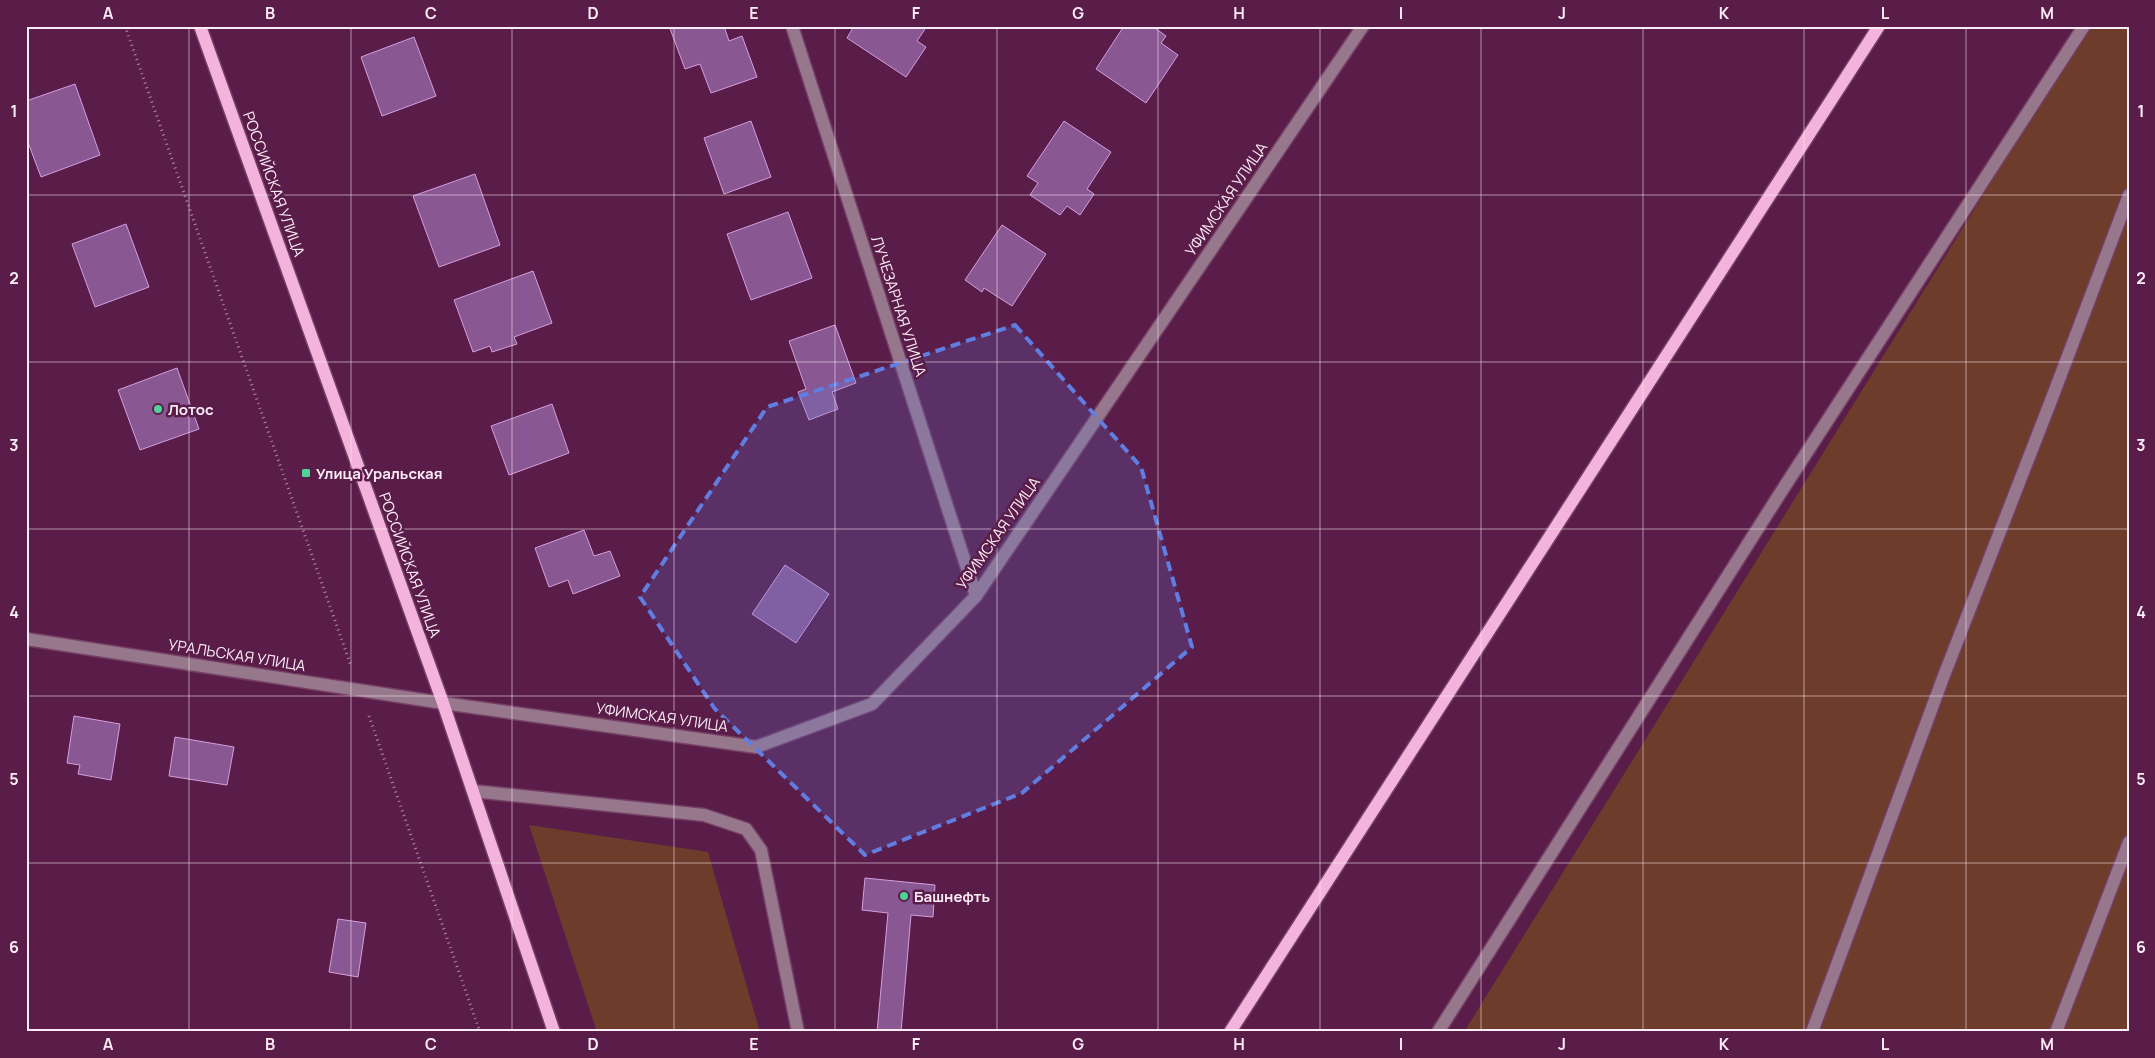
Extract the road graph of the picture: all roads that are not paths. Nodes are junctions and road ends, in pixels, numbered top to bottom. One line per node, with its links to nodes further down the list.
1 (200, 26): 9 (main road, РОССИЙСКАЯ УЛИЦА)
2 (792, 26): 7 (street, ЛУЧЕЗАРНАЯ УЛИЦА)
3 (1363, 26): 7 (street, УФИМСКАЯ УЛИЦА)
4 (1878, 26): 14 (main road)
5 (2084, 26): 15 (street)
6 (2129, 195): 16 (street)
7 (976, 596): 9 (street, УФИМСКАЯ УЛИЦА)
8 (26, 639): 9 (street, УРАЛЬСКАЯ УЛИЦА)
9 (443, 703): 10 (main road, РОССИЙСКАЯ УЛИЦА)
10 (473, 791): 12 (main road, РОССИЙСКАЯ УЛИЦА); 13 (street)
11 (2129, 842): 17 (street)
12 (554, 1032)
13 (798, 1032)
14 (1230, 1032)
15 (1438, 1032)
16 (1812, 1032)
17 (2056, 1032)

